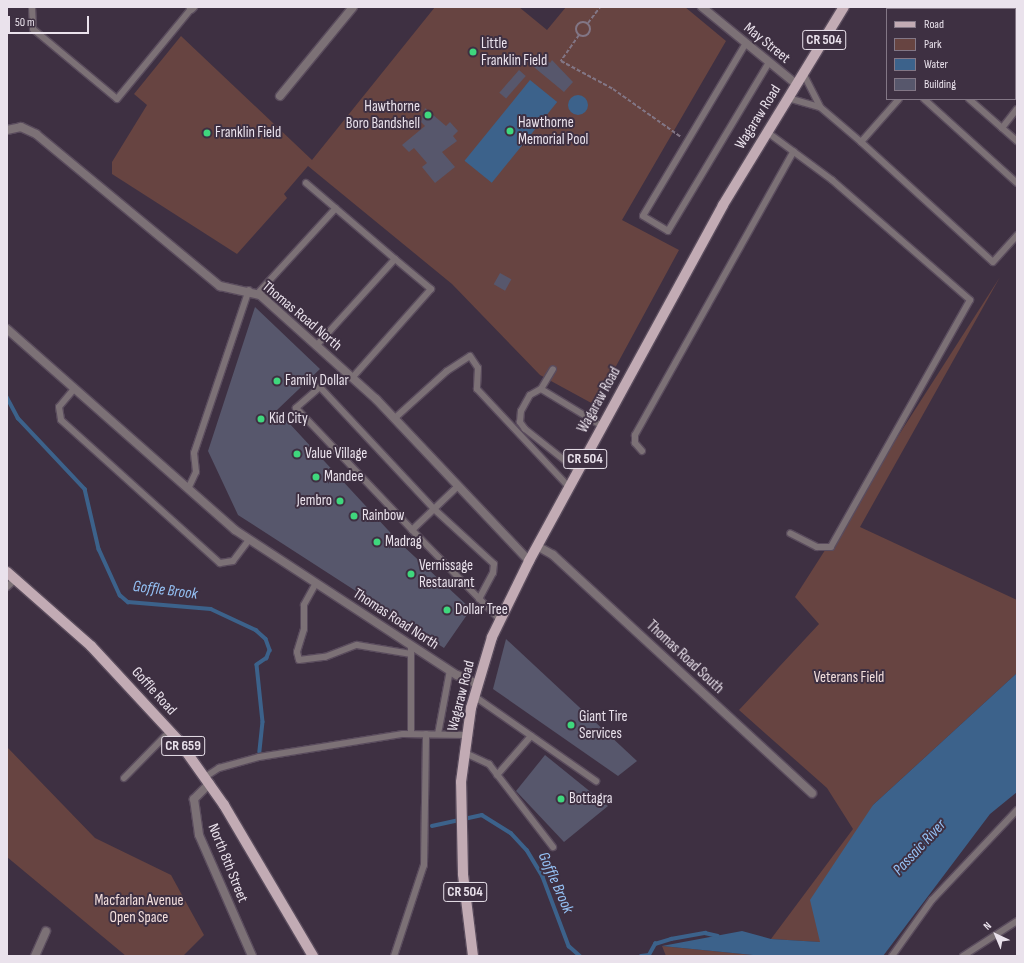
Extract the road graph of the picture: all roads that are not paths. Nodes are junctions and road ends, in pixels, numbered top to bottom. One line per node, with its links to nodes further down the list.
1 (32, 7): 5 (lane)
2 (354, 7): 10 (street)
3 (702, 7): 6 (street, May Street)
4 (844, 7): 8 (main road, Wagaraw Road / CR 504)
5 (192, 8)
6 (746, 43): 7 (street, May Street); 7 (lane)
7 (769, 62): 9 (street, May Street)
8 (803, 73): 9 (main road, Wagaraw Road / CR 504); 15 (lane)
9 (796, 84): 11 (main road, Wagaraw Road / CR 504)
10 (280, 96)
11 (788, 98): 15 (lane); 19 (main road, Wagaraw Road / CR 504)
12 (898, 100): 21 (lane)
13 (925, 100): 24 (lane)
14 (970, 100): 17 (lane)
15 (820, 107): 21 (lane)
16 (1017, 109): 17 (lane)
17 (1002, 128): 20 (lane)
18 (7, 130): 28 (street, Thomas Road North)
19 (767, 132): 22 (lane); 37 (main road, Wagaraw Road / CR 504)
20 (1017, 141)
21 (861, 142): 26 (lane)
22 (794, 152): 38 (lane); 45 (lane)
23 (306, 183): 25 (lane)
24 (1017, 183)
25 (336, 208): 27 (lane); 29 (lane)
26 (1017, 235)
27 (395, 259): 31 (lane); 33 (lane)
28 (249, 290): 29 (street, Thomas Road North); 42 (lane)
29 (258, 293): 31 (street, Thomas Road North)
30 (7, 329): 34 (street, Thomas Road North)
31 (317, 345): 33 (street, Thomas Road North)
32 (553, 369): 35 (lane)
33 (353, 377): 36 (street, Thomas Road North)
34 (74, 389): 42 (street, Thomas Road North); 46 (lane)
35 (541, 389): 37 (lane); 39 (lane)
36 (395, 418): 40 (street, Thomas Road North); 41 (lane)
37 (602, 426): 39 (main road, Wagaraw Road / CR 504)
38 (642, 451)
39 (578, 471): 41 (main road, Wagaraw Road / CR 504)
40 (458, 486): 43 (lane); 48 (street, Thomas Road North)
41 (569, 487): 47 (main road, Wagaraw Road / CR 504)
42 (188, 489): 46 (street, Thomas Road North)
43 (434, 508): 44 (lane); 44 (lane); 53 (lane)
44 (412, 530): 53 (lane)
45 (790, 533)
46 (249, 540): 51 (street, Thomas Road North)
47 (537, 546): 48 (main road, Wagaraw Road / CR 504); 71 (street, Thomas Road South)
48 (529, 561): 54 (main road, Wagaraw Road / CR 504)
49 (7, 572): 50 (main road, Goffle Road / CR 659)
50 (16, 579): 52 (lane); 60 (main road, Goffle Road / CR 659)
51 (316, 584): 55 (street, Thomas Road North); 56 (lane)
52 (7, 587)
53 (479, 599): 54 (lane)
54 (500, 620): 58 (main road, Wagaraw Road / CR 504)
55 (410, 645): 56 (lane); 57 (street, Thomas Road North)
56 (411, 654): 61 (lane)
57 (450, 670): 58 (street, Thomas Road North); 63 (lane)
58 (477, 684): 59 (main road, Wagaraw Road / CR 504)
59 (474, 696): 64 (main road, Wagaraw Road / CR 504); 65 (lane)
60 (170, 731): 68 (lane); 69 (main road, Goffle Road / CR 659)
61 (411, 734): 62 (lane); 69 (lane)
62 (426, 734): 63 (lane); 79 (lane)
63 (438, 734): 64 (lane)
64 (466, 735): 66 (main road, Wagaraw Road / CR 504)
65 (531, 736): 67 (lane); 70 (lane)
66 (463, 752): 67 (lane); 80 (main road, Wagaraw Road / CR 504)
67 (497, 775): 73 (lane)
68 (124, 778)
69 (208, 780): 77 (street, North 8th Street); 78 (main road, Goffle Road / CR 659)
70 (596, 781)
71 (812, 793)
72 (1017, 810): 81 (lane)
73 (553, 847)
74 (1017, 921): 82 (lane)
75 (46, 931): 76 (street)
76 (35, 956)
77 (252, 956)
78 (313, 956)
79 (394, 956)
80 (473, 956)
81 (892, 956)
82 (964, 956)

